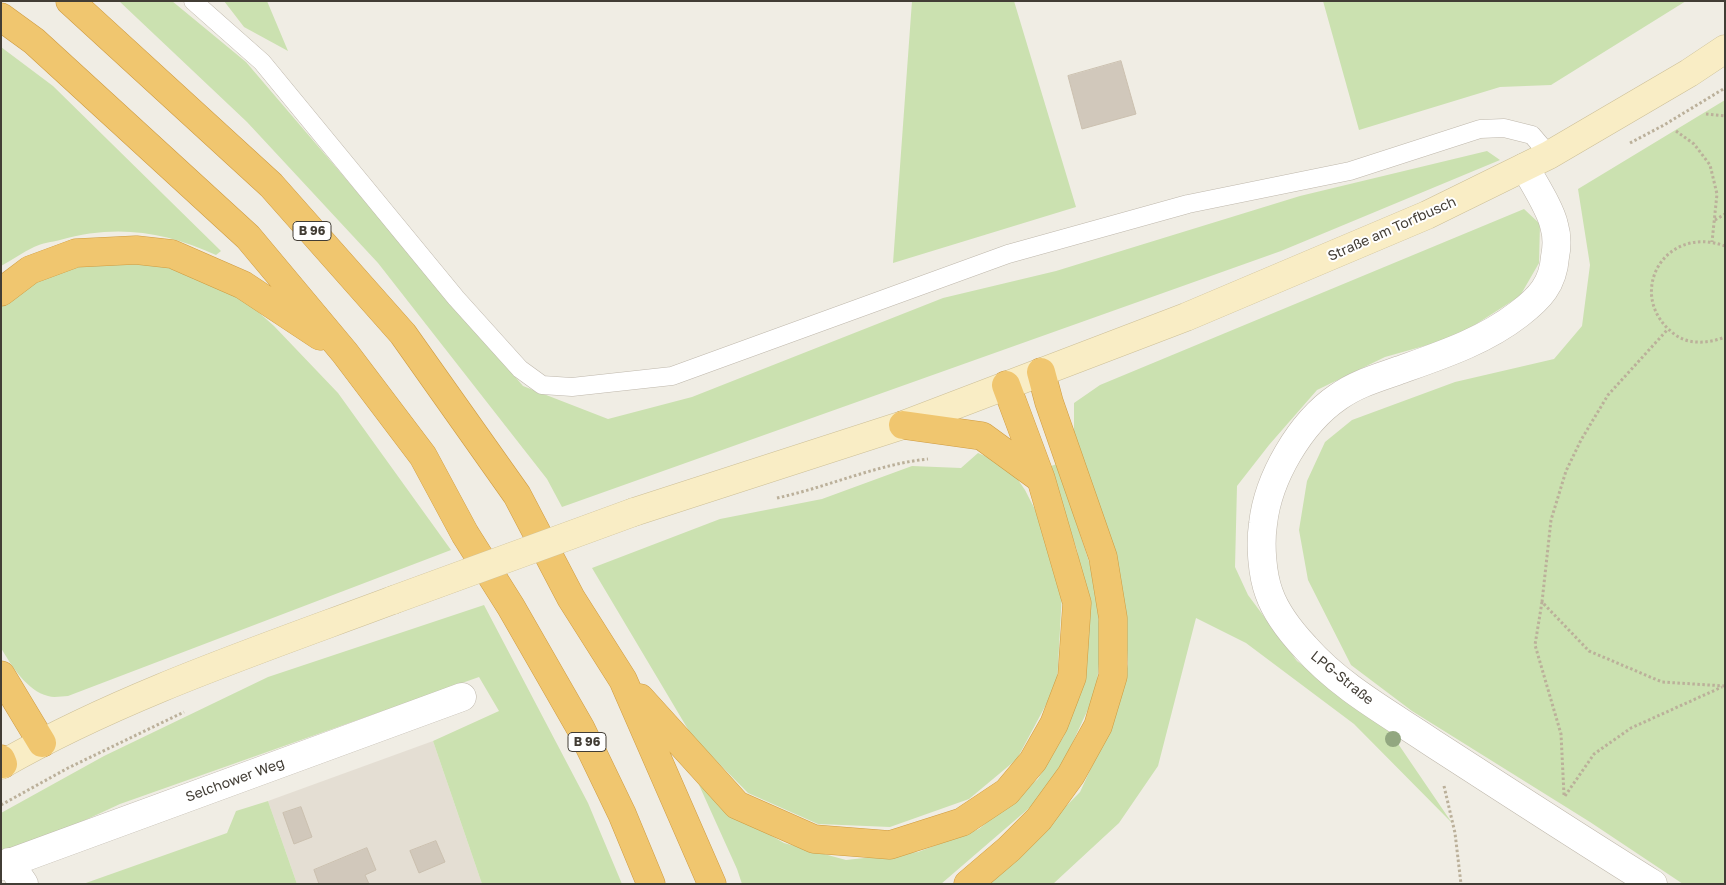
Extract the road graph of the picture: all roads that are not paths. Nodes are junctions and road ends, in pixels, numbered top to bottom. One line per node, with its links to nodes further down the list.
1 (70, 1): 13 (highway, B 96)
2 (193, 1): 5 (lane)
3 (1, 17): 7 (highway, B 96)
4 (1725, 49): 5 (street, Straße am Torfbusch)
5 (1537, 161): 8 (street, Straße am Torfbusch); 21 (street, LPG-Straße)
6 (1, 292): 7 (highway)
7 (345, 353): 18 (highway, B 96)
8 (1041, 372): 9 (street, Straße am Torfbusch); 20 (highway)
9 (1006, 385): 10 (street, Straße am Torfbusch); 11 (highway)
10 (903, 424): 11 (highway); 15 (street, Straße am Torfbusch, bridge)
11 (1041, 479): 13 (highway)
12 (1, 675): 15 (highway)
13 (624, 680): 19 (highway, B 96)
14 (462, 696): 17 (street, Selchower Weg)
15 (42, 743): 16 (street)
16 (2, 762)
17 (12, 871)
18 (651, 884)
19 (712, 884)
20 (968, 884)
21 (1653, 884)

